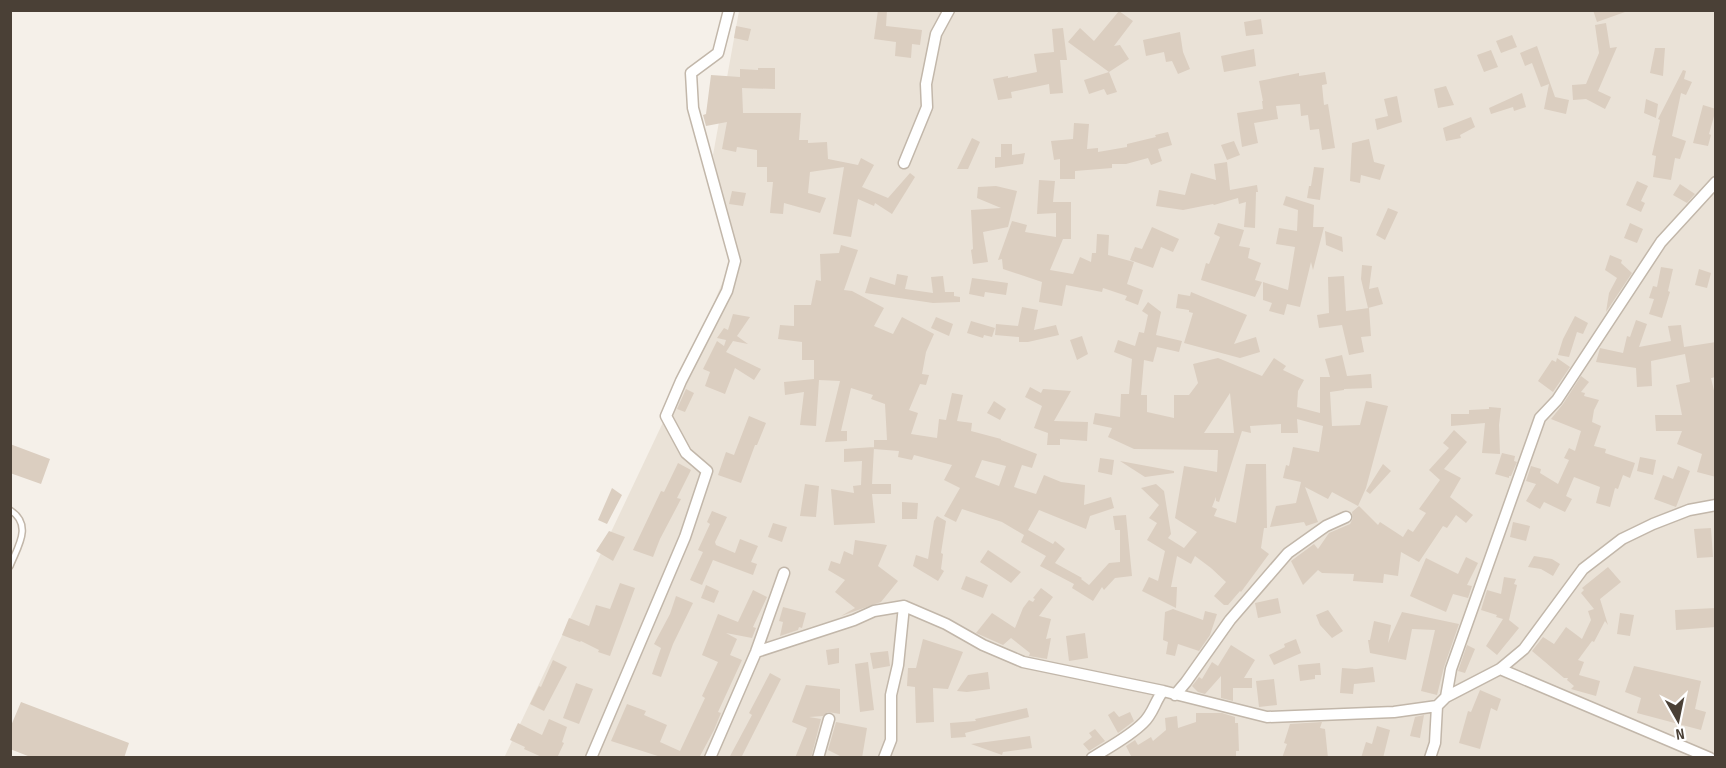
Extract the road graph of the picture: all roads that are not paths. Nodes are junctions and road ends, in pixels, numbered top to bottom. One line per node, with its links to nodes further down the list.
1 (729, 10): 18 (street)
2 (949, 10): 3 (street)
3 (904, 163)
4 (1716, 182): 15 (street)
5 (1716, 505): 12 (street)
6 (10, 510): 8 (lane)
7 (1346, 517): 14 (street)
8 (10, 566)
9 (784, 573): 11 (street)
10 (904, 606): 11 (street); 13 (street); 21 (street)
11 (756, 652): 19 (street)
12 (1500, 669): 15 (street); 24 (street)
13 (1162, 691): 14 (street); 22 (street)
14 (1175, 695): 16 (street)
15 (1446, 697): 16 (street)
16 (1437, 706): 23 (street)
17 (829, 719): 20 (street)
18 (591, 758)
19 (710, 758)
20 (818, 758)
21 (884, 758)
22 (1092, 758)
23 (1430, 758)
24 (1710, 758)

